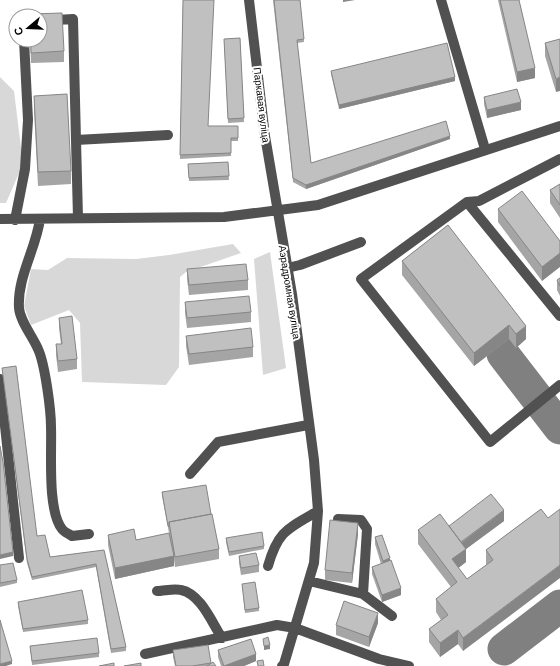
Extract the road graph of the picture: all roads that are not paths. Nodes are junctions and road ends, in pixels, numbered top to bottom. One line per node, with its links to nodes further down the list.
1 (249, 0): 11 (street, Паркавая вуліца)
2 (441, 0): 8 (street)
3 (48, 21): 7 (street)
4 (24, 48): 14 (street)
5 (560, 126): 8 (street)
6 (168, 135): 7 (street)
7 (76, 140): 12 (street)
8 (485, 149): 11 (street)
9 (560, 159): 10 (street)
10 (467, 202): 18 (street); 20 (street)
11 (278, 210): 12 (street); 17 (street, Аэрадромная вуліца)
12 (78, 218): 15 (street)
13 (0, 219): 14 (street)
14 (15, 220): 15 (street)
15 (40, 220): 25 (street)
16 (361, 242): 17 (street)
17 (287, 268): 21 (street, Аэрадромная вуліца)
18 (560, 316)
19 (0, 379): 26 (street)
20 (560, 385)
21 (308, 425): 22 (street); 23 (street, Аэрадромная вуліца)
22 (190, 474)
23 (318, 511): 27 (street); 28 (street, Аэрадромная вуліца)
24 (338, 519): 30 (street)
25 (89, 534)
26 (19, 558)
27 (268, 566)
28 (309, 581): 30 (street); 32 (street, Аэрадромная вуліца)
29 (156, 591): 33 (street)
30 (364, 594): 31 (street)
31 (392, 616)
32 (295, 628): 33 (street); 35 (street); 36 (street, Аэрадромная вуліца)
33 (222, 638): 34 (street)
34 (145, 654)
35 (378, 662): 37 (street)
36 (283, 665)
37 (409, 666)

